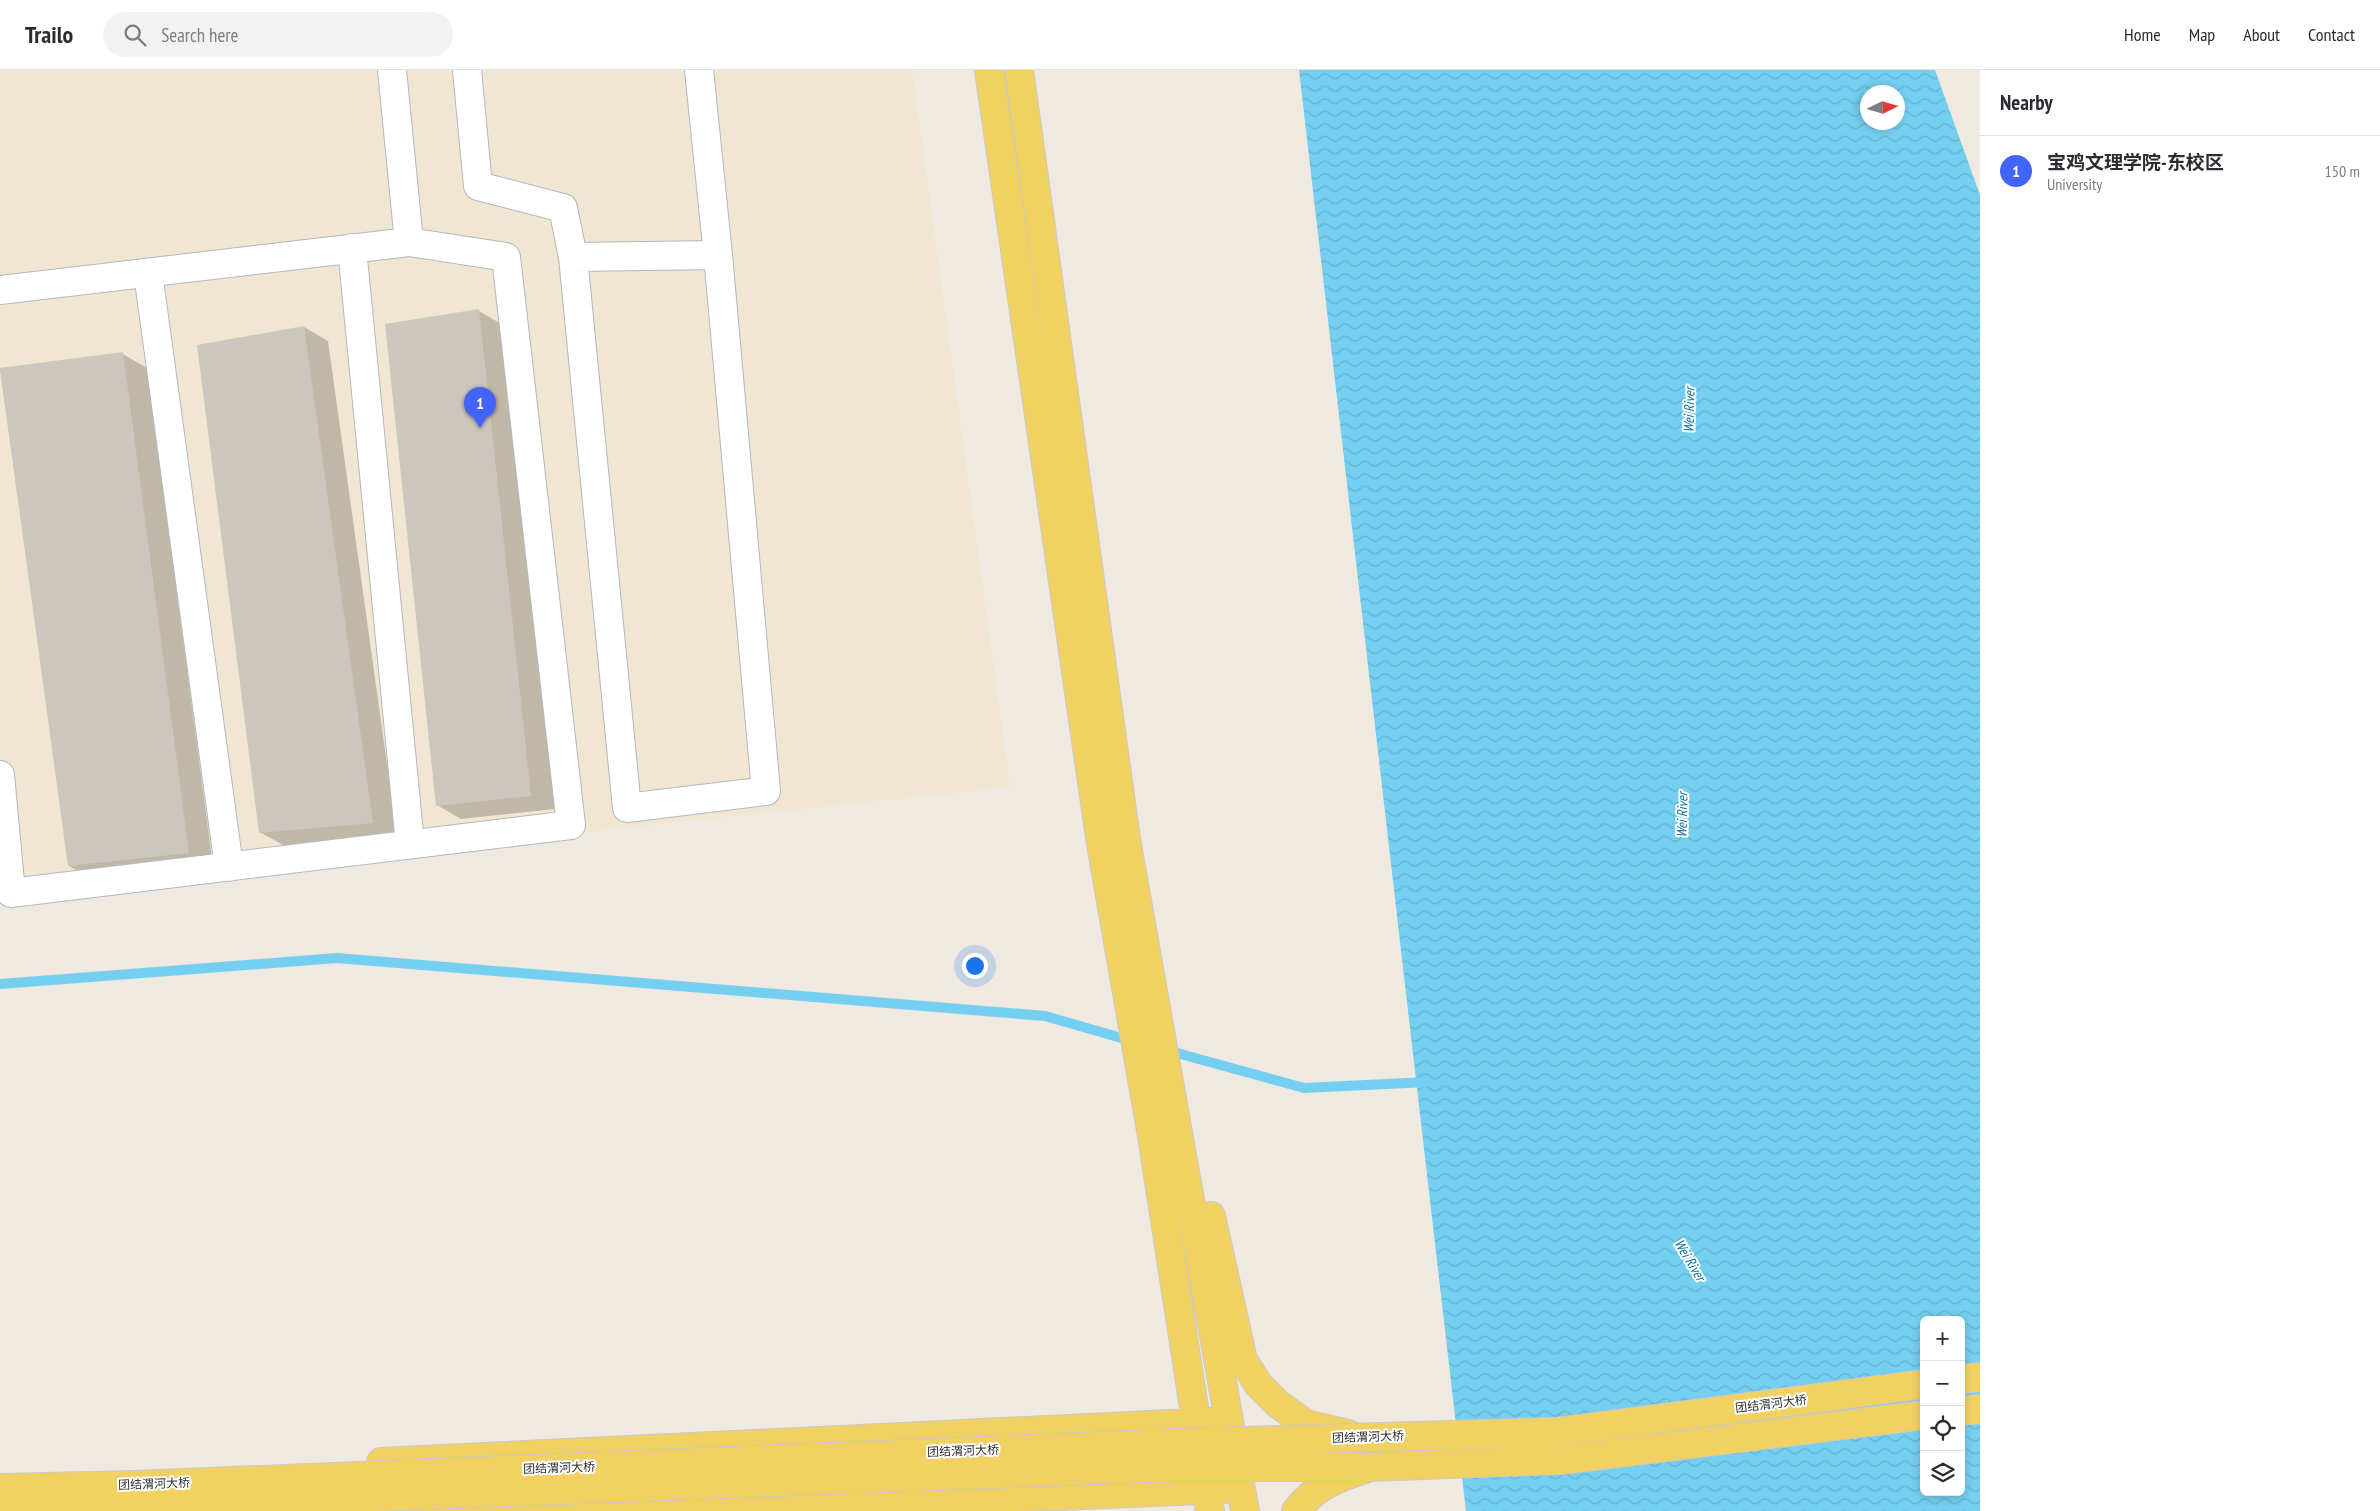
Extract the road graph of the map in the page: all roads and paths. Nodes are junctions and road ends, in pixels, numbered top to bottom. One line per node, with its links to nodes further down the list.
1 (392, 70): 6 (street)
2 (467, 70): 9 (street)
3 (699, 70): 8 (street)
4 (989, 70): 13 (main road)
5 (1019, 70): 13 (main road)
6 (409, 242): 7 (street); 14 (street)
7 (352, 248): 10 (street); 14 (street)
8 (718, 255): 9 (street); 9 (street)
9 (573, 257)
10 (148, 273): 11 (street); 15 (street)
11 (0, 290)
12 (0, 775): 15 (street)
13 (1114, 842): 16 (main road); 24 (main road)
14 (410, 844): 15 (street)
15 (229, 867)
16 (1179, 1128): 23 (main road); 25 (main road, bridge)
17 (1980, 1377): 18 (main road)
18 (1965, 1379)
19 (1920, 1385): 25 (main road, 团结渭河大桥, bridge)
20 (1980, 1409): 21 (main road)
21 (1965, 1411)
22 (1920, 1415): 26 (main road, 团结渭河大桥, bridge)
23 (1228, 1421): 24 (main road); 31 (main road)
24 (1196, 1423): 27 (main road); 30 (main road)
25 (1365, 1437): 29 (main road, 团结渭河大桥, bridge)
26 (1369, 1467): 32 (main road, 团结渭河大桥, bridge); 35 (main road)
27 (210, 1470): 28 (main road); 33 (street)
28 (0, 1475)
29 (0, 1488)
30 (1207, 1500): 31 (main road); 34 (main road)
31 (1243, 1500)
32 (0, 1509)
33 (210, 1511)
34 (382, 1511)
35 (1296, 1511)

